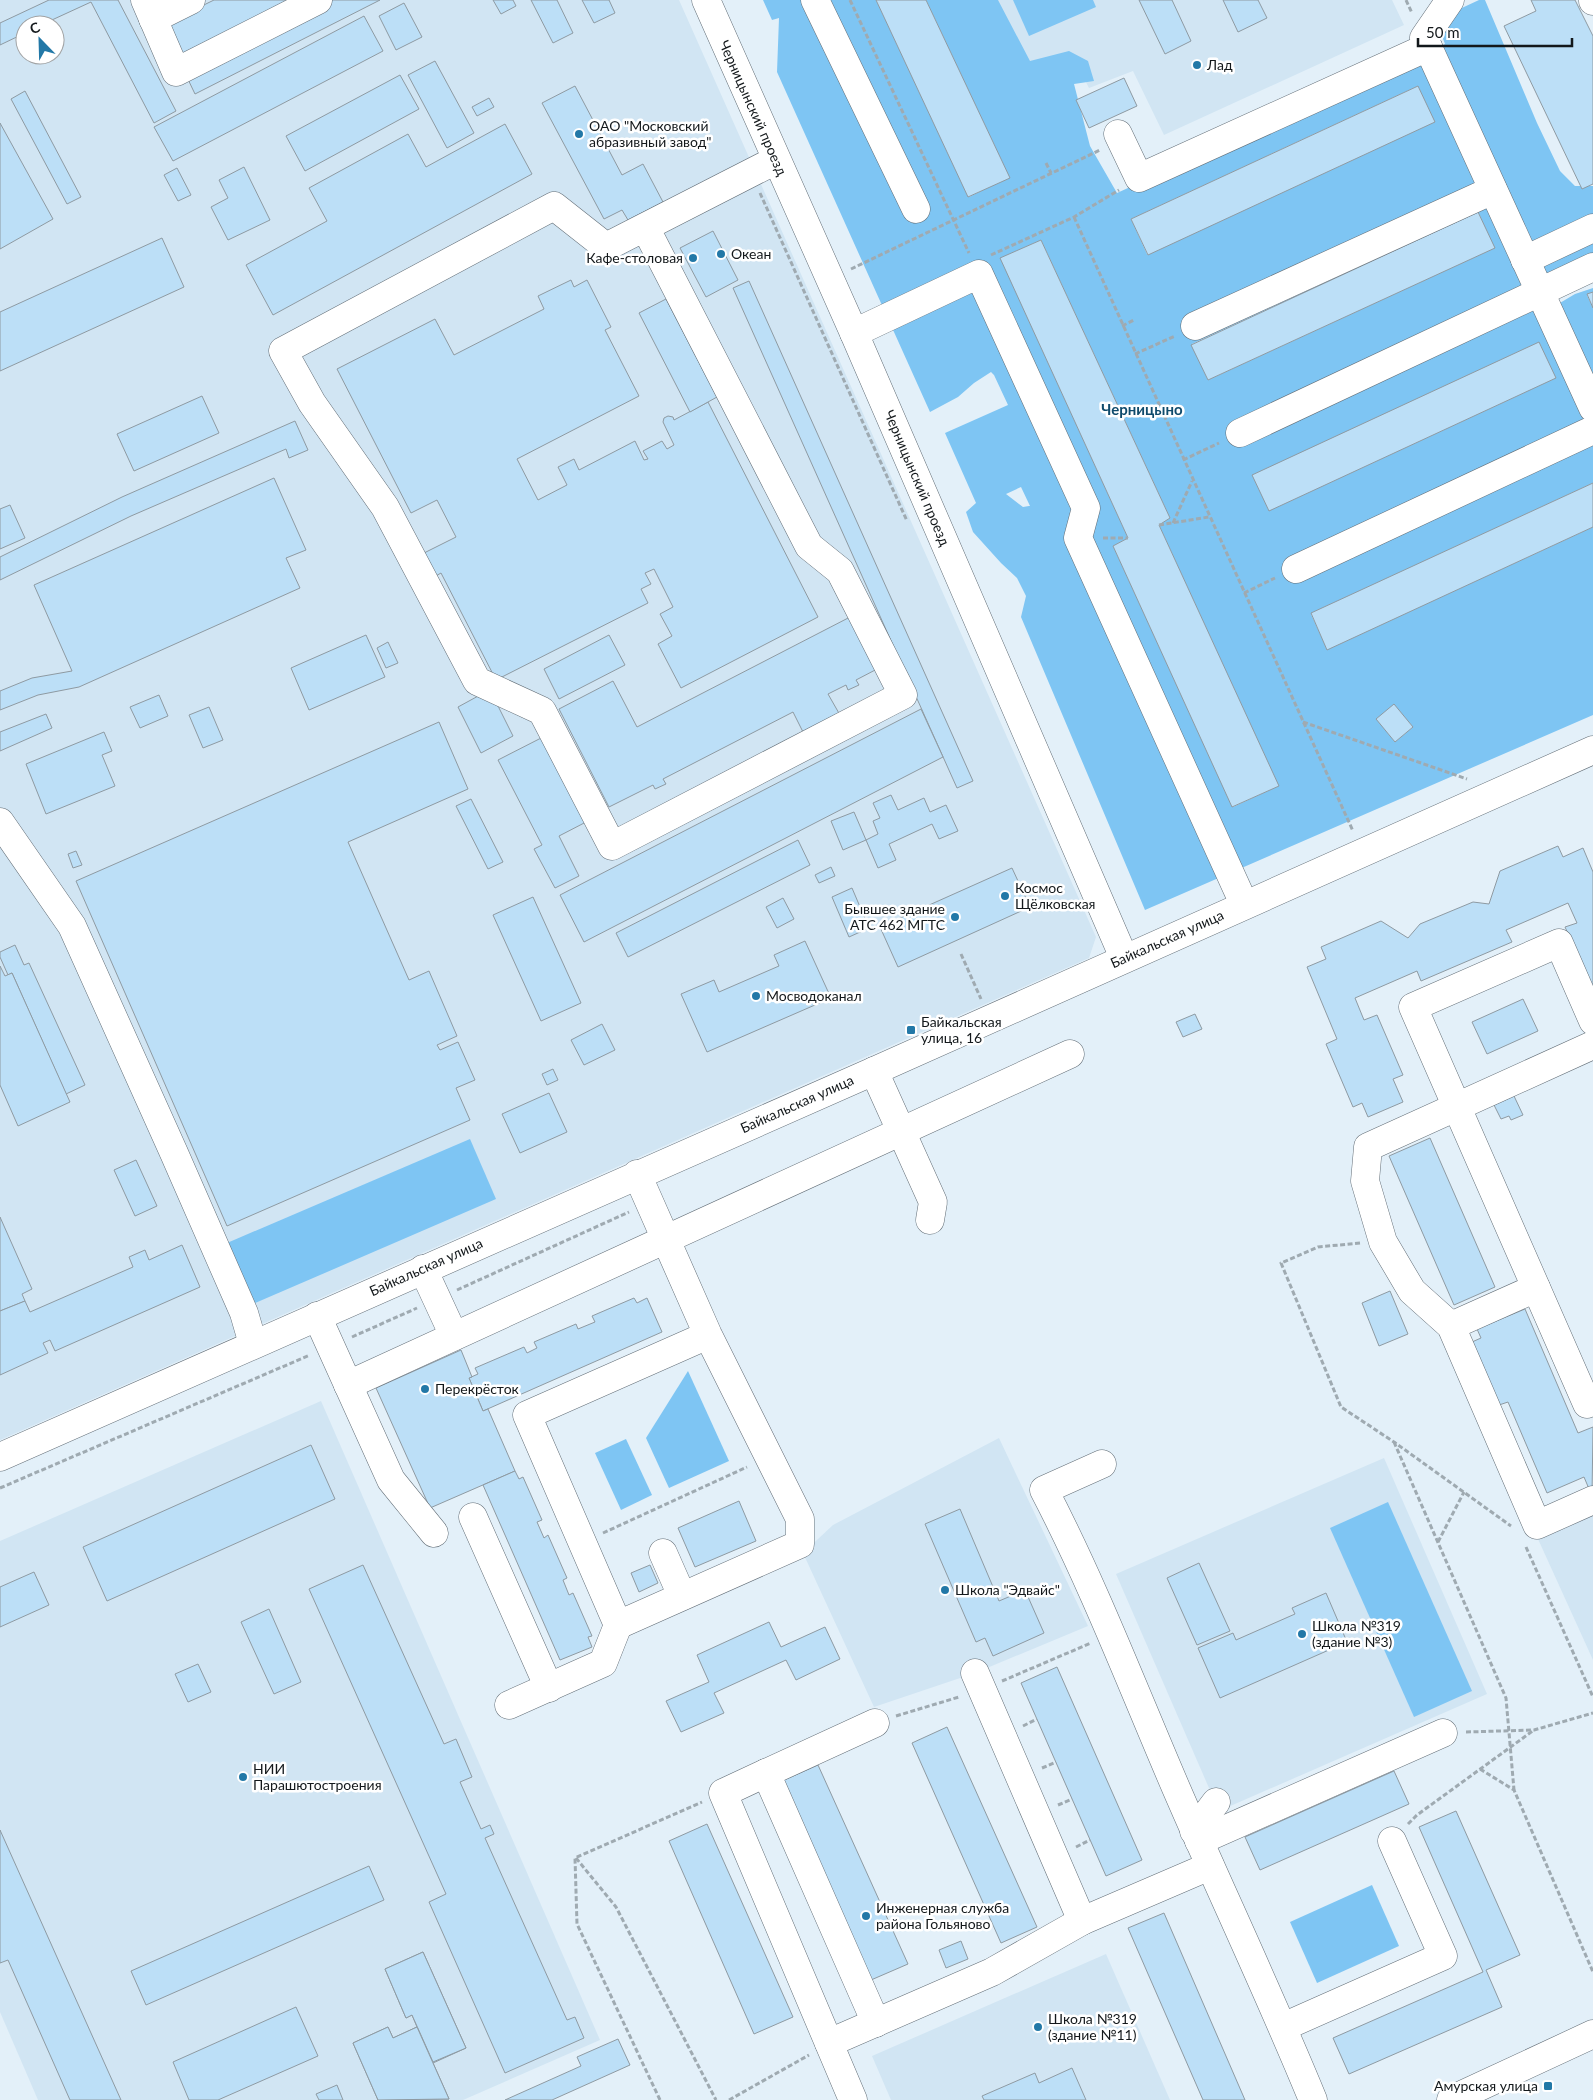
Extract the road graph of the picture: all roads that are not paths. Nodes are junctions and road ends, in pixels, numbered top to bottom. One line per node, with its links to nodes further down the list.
1 (192, 0): 6 (street)
2 (318, 0): 6 (street)
3 (706, 0): 9 (street, Черницынский проезд)
4 (815, 0): 11 (street)
5 (1450, 0): 7 (street)
6 (149, 10)
7 (1428, 47): 8 (street); 10 (street)
8 (1119, 137)
9 (776, 160): 12 (street); 18 (street, Черницынский проезд)
10 (1493, 190): 14 (street); 17 (street)
11 (916, 209)
12 (645, 227): 12 (street)
13 (1593, 228): 14 (street)
14 (1525, 260): 16 (street)
15 (1593, 267): 16 (street)
16 (1540, 292): 19 (street); 21 (street)
17 (1196, 326)
18 (854, 333): 25 (street); 26 (street, Черницынский проезд)
19 (1593, 408)
20 (1593, 430): 22 (street)
21 (1240, 433)
22 (1296, 568)
23 (1591, 756): 25 (street, Байкальская улица)
24 (0, 822): 42 (street)
25 (1244, 904): 26 (street, Байкальская улица)
26 (1124, 958): 30 (street, Байкальская улица)
27 (1593, 1021): 31 (street)
28 (1593, 1045): 31 (street)
29 (1070, 1054): 32 (street)
30 (874, 1071): 32 (street); 33 (street, Байкальская улица)
31 (1456, 1107): 37 (street); 39 (street)
32 (901, 1131): 34 (street); 35 (street)
33 (637, 1174): 35 (street); 36 (street, Байкальская улица)
34 (930, 1220)
35 (666, 1239): 40 (street); 41 (street)
36 (423, 1269): 38 (street, Байкальская улица); 41 (street)
37 (1536, 1288): 39 (street); 44 (street)
38 (317, 1316): 42 (street, Байкальская улица); 43 (street)
39 (1450, 1326): 47 (street)
40 (708, 1335): 51 (street); 52 (street)
41 (454, 1336): 43 (street)
42 (253, 1344): 45 (street, Байкальская улица)
43 (348, 1385): 49 (street)
44 (1593, 1401)
45 (0, 1457)
46 (1102, 1464): 60 (street)
47 (1593, 1500)
48 (473, 1517): 54 (street)
49 (434, 1533)
50 (663, 1553): 51 (street)
51 (682, 1596): 52 (street)
52 (618, 1625): 54 (street)
53 (976, 1673): 63 (street)
54 (548, 1688): 55 (street)
55 (509, 1705)
56 (875, 1723): 58 (street)
57 (1443, 1733): 60 (street)
58 (766, 1773): 64 (street); 67 (street)
59 (1216, 1802): 60 (street)
60 (1197, 1836): 62 (street)
61 (1392, 1841): 65 (street)
62 (1210, 1866): 63 (street); 65 (street)
63 (1082, 1921): 64 (street)
64 (876, 2023): 67 (street)
65 (1283, 2027): 70 (street)
66 (1593, 2034): 68 (street)
67 (829, 2043): 69 (street)
68 (1493, 2091): 71 (street)
69 (853, 2100)
70 (1313, 2100)
71 (1451, 2100)

